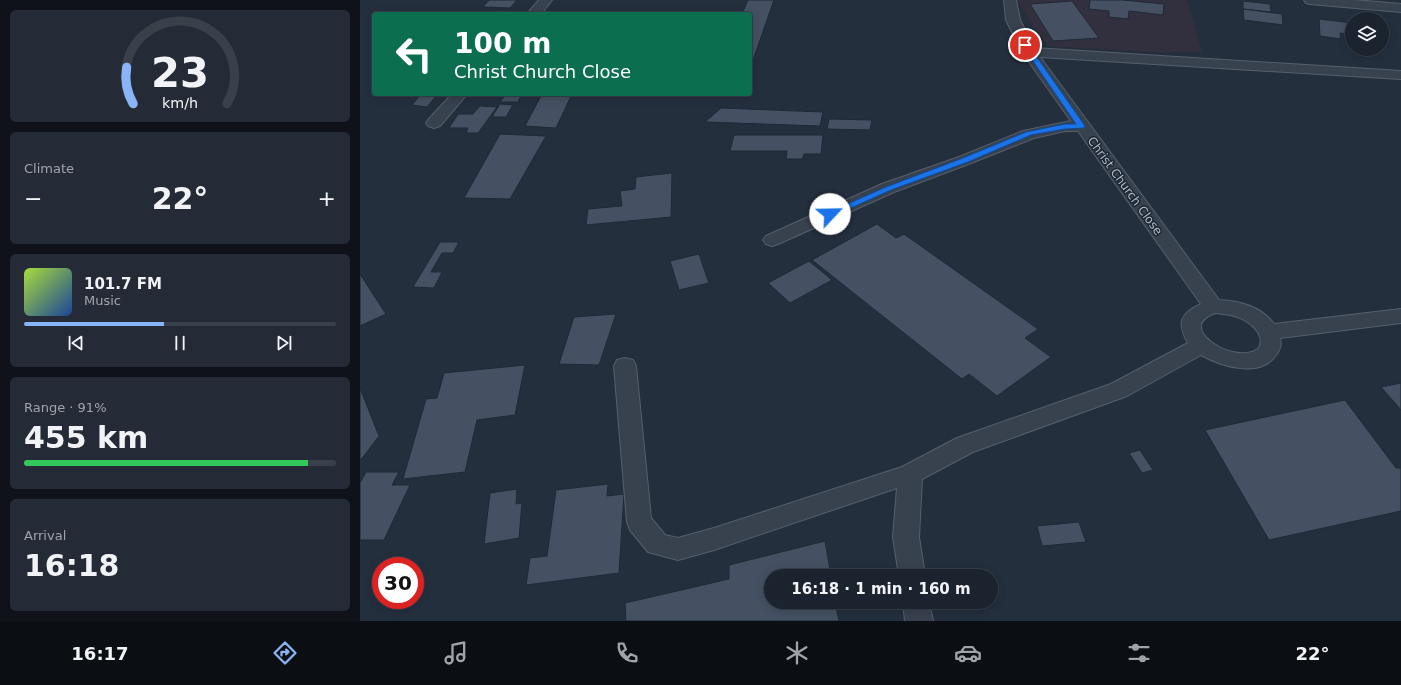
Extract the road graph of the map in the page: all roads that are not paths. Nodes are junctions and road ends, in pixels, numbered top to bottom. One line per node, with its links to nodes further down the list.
1 (546, 0): 5 (street)
2 (1010, 0): 6 (street, Christ Church Close)
3 (1310, 0): 4 (street)
4 (1401, 8)
5 (536, 12)
6 (1029, 52): 7 (street); 10 (street, Christ Church Close)
7 (1401, 74)
8 (458, 96): 9 (street)
9 (434, 123)
10 (1081, 126): 11 (street); 12 (street, Christ Church Close)
11 (772, 240)
12 (1213, 306): 14 (street); 15 (street)
13 (1401, 316): 14 (street)
14 (1269, 332): 15 (street)
15 (1201, 346): 17 (street)
16 (625, 366): 17 (street)
17 (910, 474): 18 (street)
18 (911, 569)
19 (917, 609): 20 (street)
20 (919, 621)

